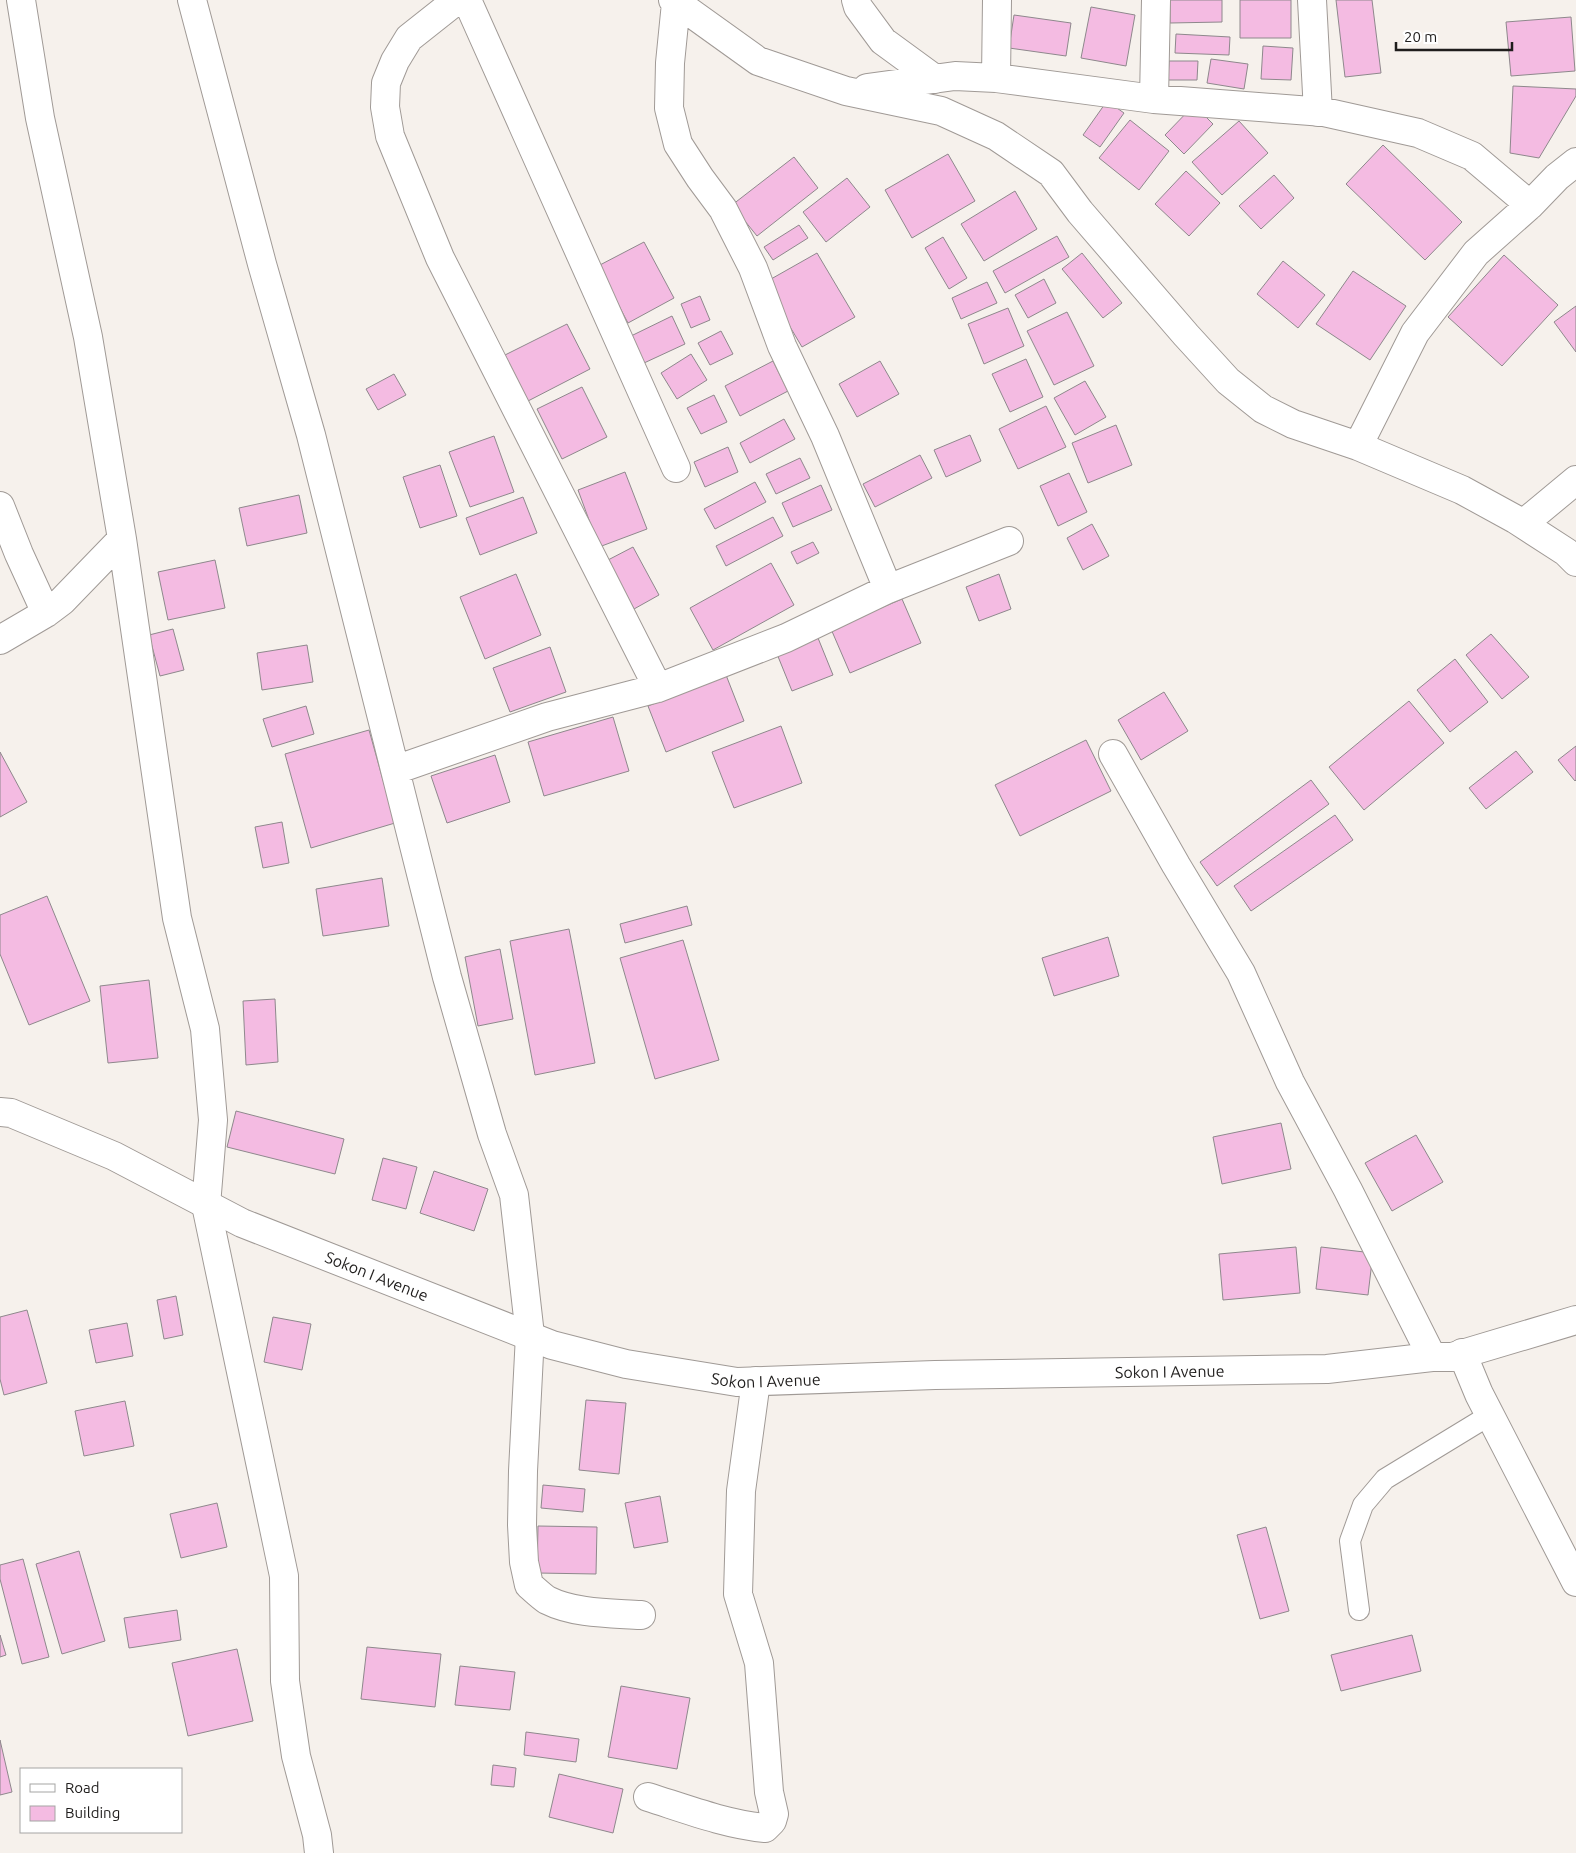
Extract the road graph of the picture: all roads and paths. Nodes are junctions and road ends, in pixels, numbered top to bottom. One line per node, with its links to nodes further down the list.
1 (21, 0): 22 (street)
2 (192, 0): 30 (street)
3 (457, 0): 28 (street)
4 (467, 0): 18 (street)
5 (856, 0): 11 (street)
6 (997, 0): 10 (street)
7 (1156, 0): 13 (street)
8 (1312, 0): 14 (street)
9 (675, 1): 12 (street); 25 (street)
10 (996, 78): 11 (street); 13 (street)
11 (935, 79): 12 (street)
12 (846, 91): 17 (street)
13 (1154, 100): 14 (street)
14 (1318, 112): 16 (street)
15 (1576, 162): 16 (street)
16 (1530, 204): 17 (street)
17 (1358, 446): 21 (street)
18 (676, 468)
19 (1576, 480): 21 (street)
20 (0, 506): 26 (street)
21 (1523, 524): 24 (street)
22 (122, 539): 26 (street); 32 (street)
23 (1009, 541): 25 (street)
24 (1576, 562)
25 (888, 589): 28 (street)
26 (46, 613): 27 (street)
27 (0, 640)
28 (658, 688): 30 (street)
29 (1112, 754): 36 (street)
30 (395, 770): 34 (street)
31 (0, 1112): 32 (street, Sokon I Avenue)
32 (206, 1205): 34 (street, Sokon I Avenue); 43 (street)
33 (1576, 1320): 35 (street, Sokon I Avenue)
34 (530, 1335): 37 (street, Sokon I Avenue); 41 (street)
35 (1462, 1353): 36 (street, Sokon I Avenue); 38 (street)
36 (1432, 1357): 37 (street, Sokon I Avenue)
37 (756, 1381): 42 (street)
38 (1490, 1415): 39 (street); 40 (lane)
39 (1576, 1582)
40 (1359, 1610)
41 (641, 1615)
42 (648, 1797)
43 (323, 1851)

